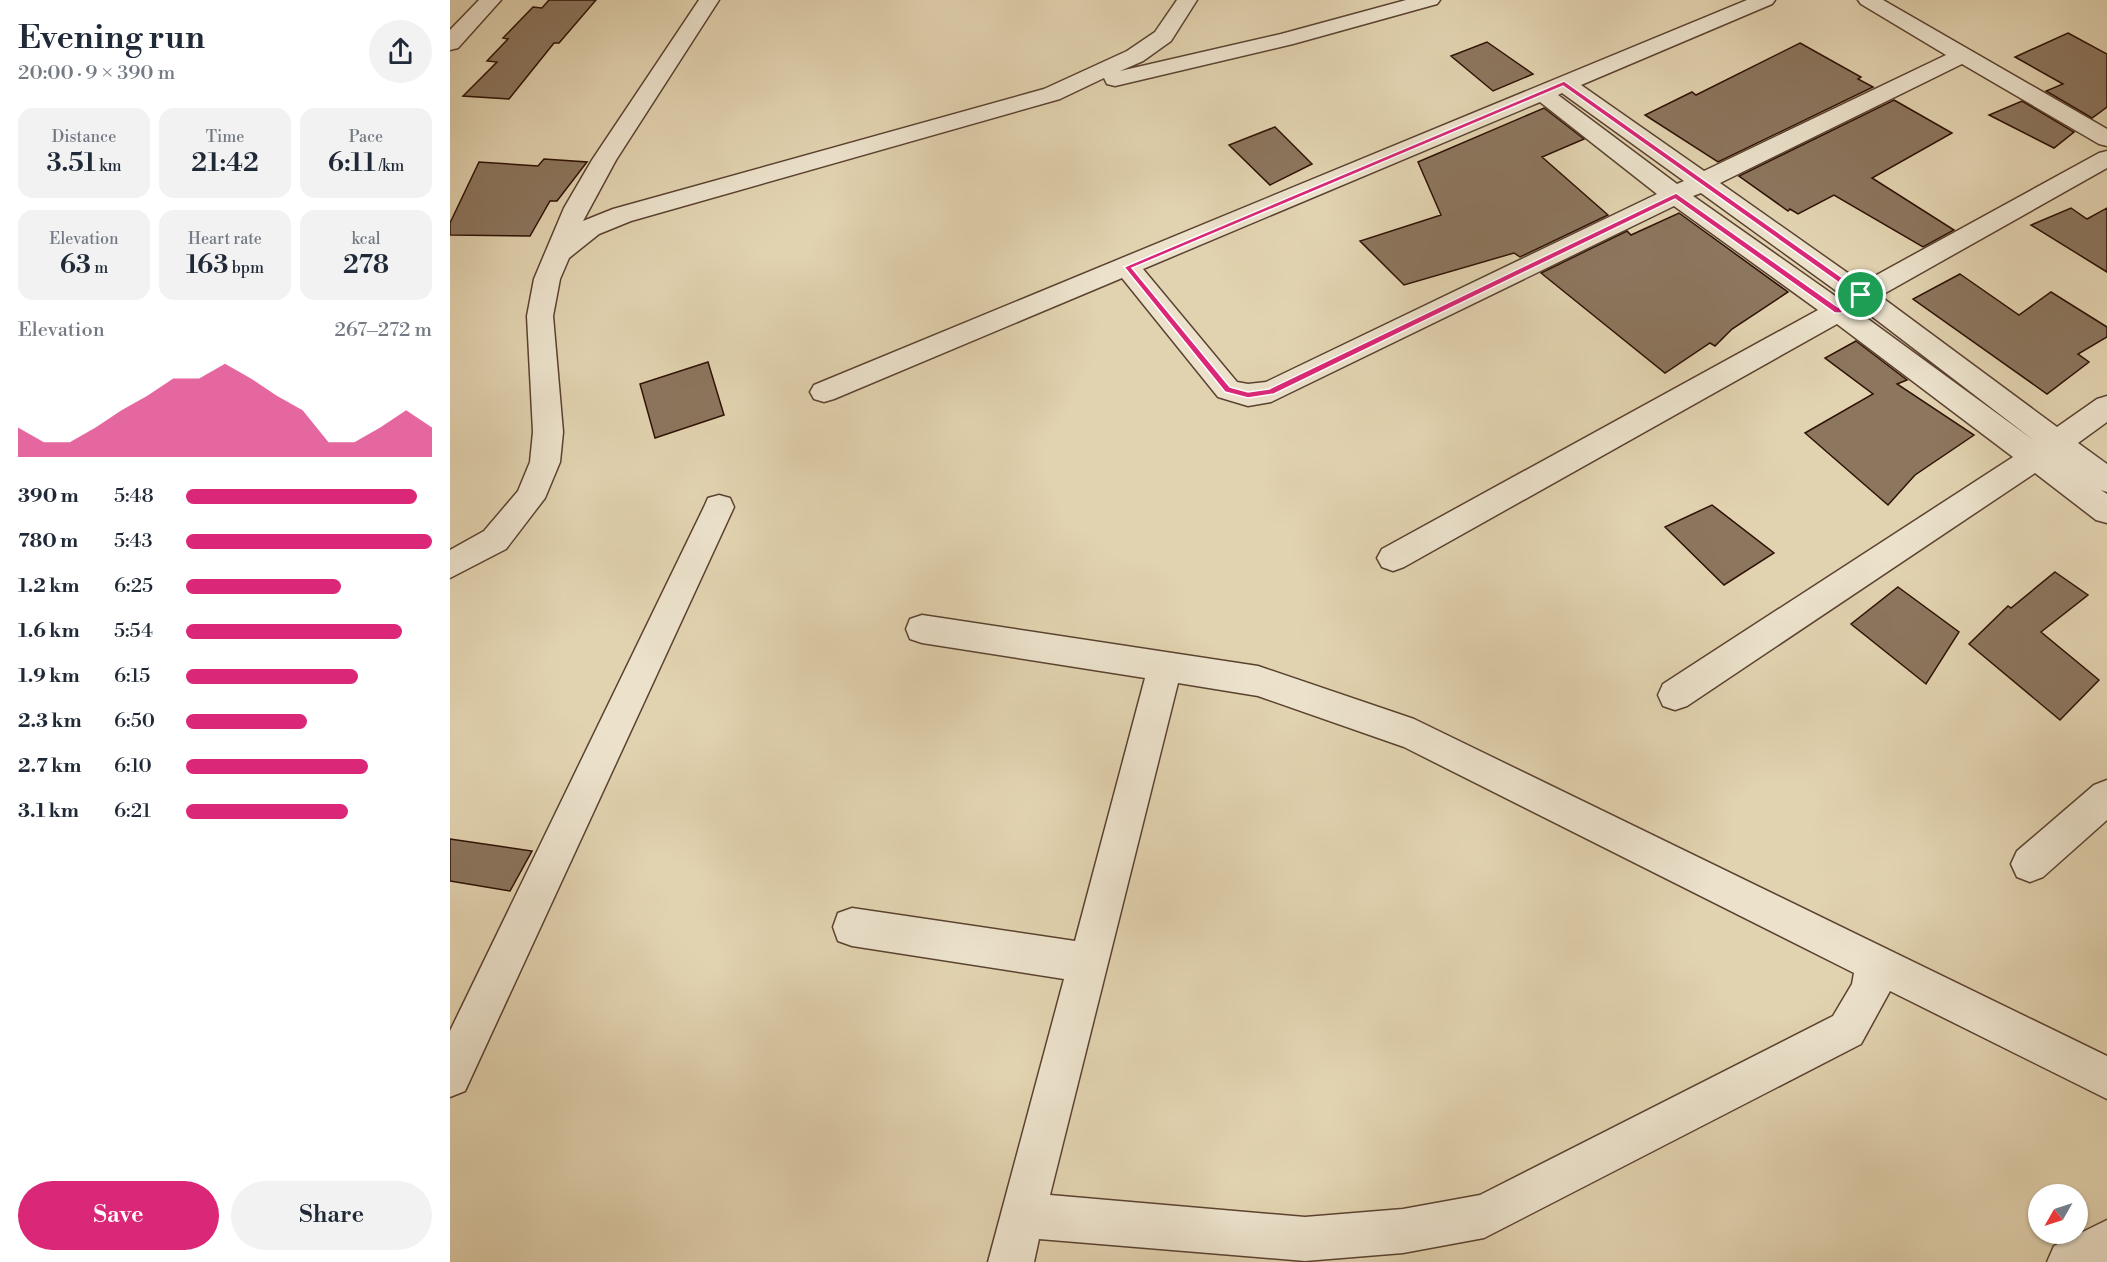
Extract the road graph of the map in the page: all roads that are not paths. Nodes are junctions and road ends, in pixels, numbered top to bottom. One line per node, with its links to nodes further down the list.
1 (491, 0): 7 (street)
2 (709, 0): 15 (street)
3 (1187, 0): 10 (street)
4 (1430, 0): 10 (street)
5 (1765, 0): 9 (street)
6 (1868, 0): 8 (street)
7 (450, 43)
8 (1963, 55): 11 (street); 13 (street)
9 (1553, 88): 13 (street); 14 (street); 16 (street)
10 (1052, 94): 15 (street)
11 (2107, 139)
12 (2107, 158): 17 (street)
13 (1704, 182): 14 (street); 17 (street)
14 (1676, 196): 16 (street); 18 (street)
15 (559, 252): 26 (street)
16 (1127, 267): 19 (street)
17 (1861, 295): 18 (street); 21 (street)
18 (1838, 311): 21 (street); 25 (street)
19 (824, 392)
20 (2107, 407): 21 (street)
21 (2045, 450): 22 (street); 24 (street); 29 (street)
22 (2107, 480)
23 (718, 507): 35 (street)
24 (2107, 511)
25 (1393, 558)
26 (450, 565)
27 (922, 629): 28 (street)
28 (1165, 667): 33 (street); 34 (street)
29 (1675, 695)
30 (2107, 797): 31 (street)
31 (2030, 864)
32 (852, 927): 33 (street)
33 (1088, 963): 37 (street)
34 (1876, 963): 36 (street); 37 (street)
35 (450, 1076)
36 (2107, 1078)
37 (1023, 1215): 39 (street)
38 (2107, 1242): 40 (street)
39 (1011, 1262)
40 (2070, 1262)

